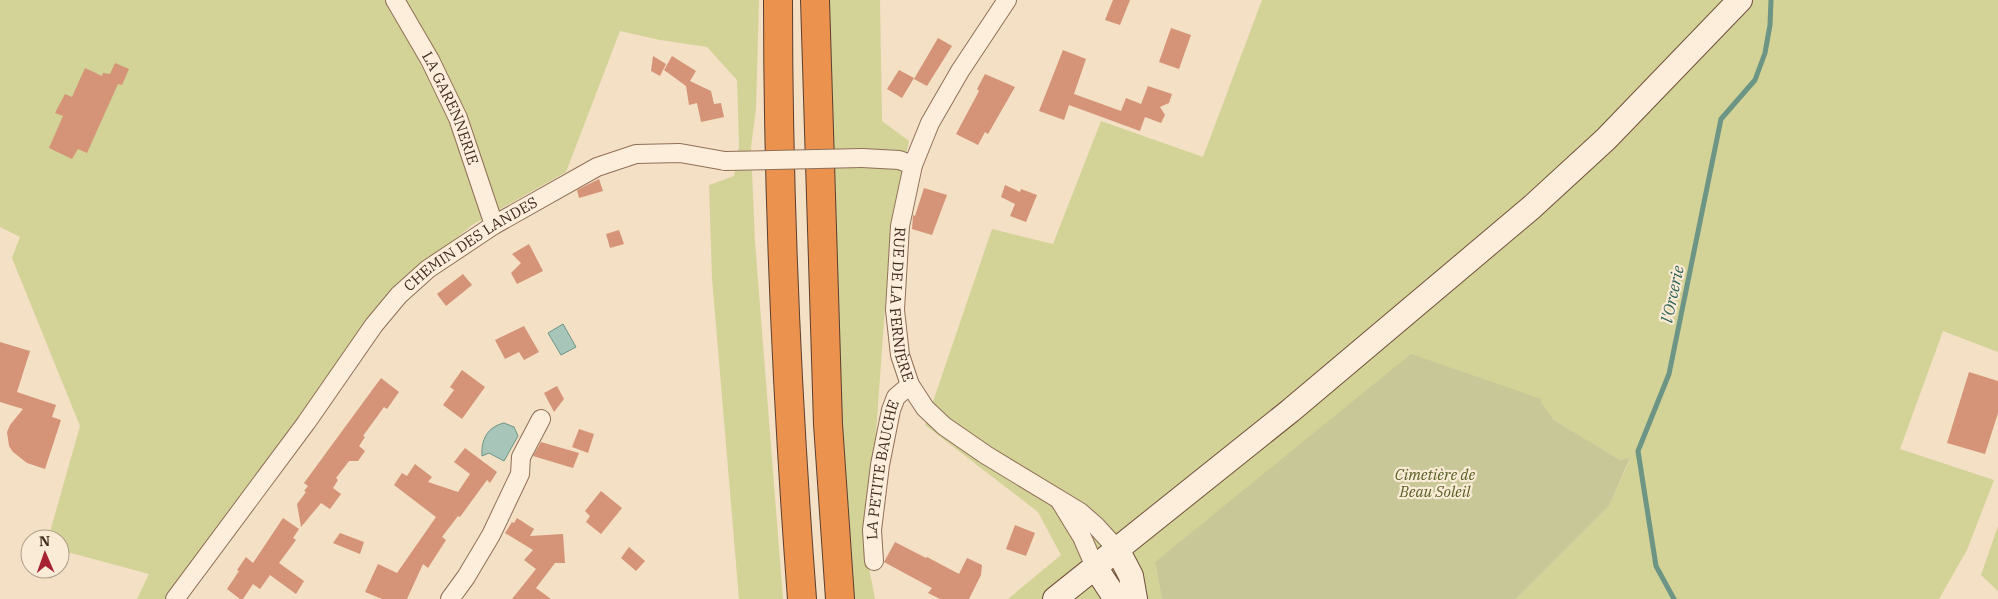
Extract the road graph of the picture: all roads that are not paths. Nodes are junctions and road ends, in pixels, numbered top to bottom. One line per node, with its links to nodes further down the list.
1 (394, 0): 8 (street, LA GARENNERIE)
2 (778, 0): 17 (highway)
3 (803, 0): 18 (highway)
4 (815, 0): 19 (highway)
5 (1007, 0): 7 (street, RUE DE LA FERNIÈRE)
6 (1740, 0): 12 (main road)
7 (912, 165): 8 (street, CHEMIN DES LANDES, bridge); 9 (street, RUE DE LA FERNIÈRE)
8 (494, 225): 15 (street, CHEMIN DES LANDES)
9 (910, 385): 11 (street, RUE DE LA FERNIÈRE); 13 (street, LA PETITE BAUCHE)
10 (541, 418): 16 (street)
11 (1059, 501): 12 (street, RUE DE LA FERNIÈRE); 14 (street, RUE DE LA FERNIÈRE)
12 (1117, 549): 14 (main road); 22 (main road)
13 (874, 561)
14 (1095, 567): 20 (main road); 21 (main road)
15 (175, 599)
16 (450, 599)
17 (802, 599)
18 (827, 599)
19 (840, 599)
20 (1055, 599)
21 (1116, 599)
22 (1135, 599)

